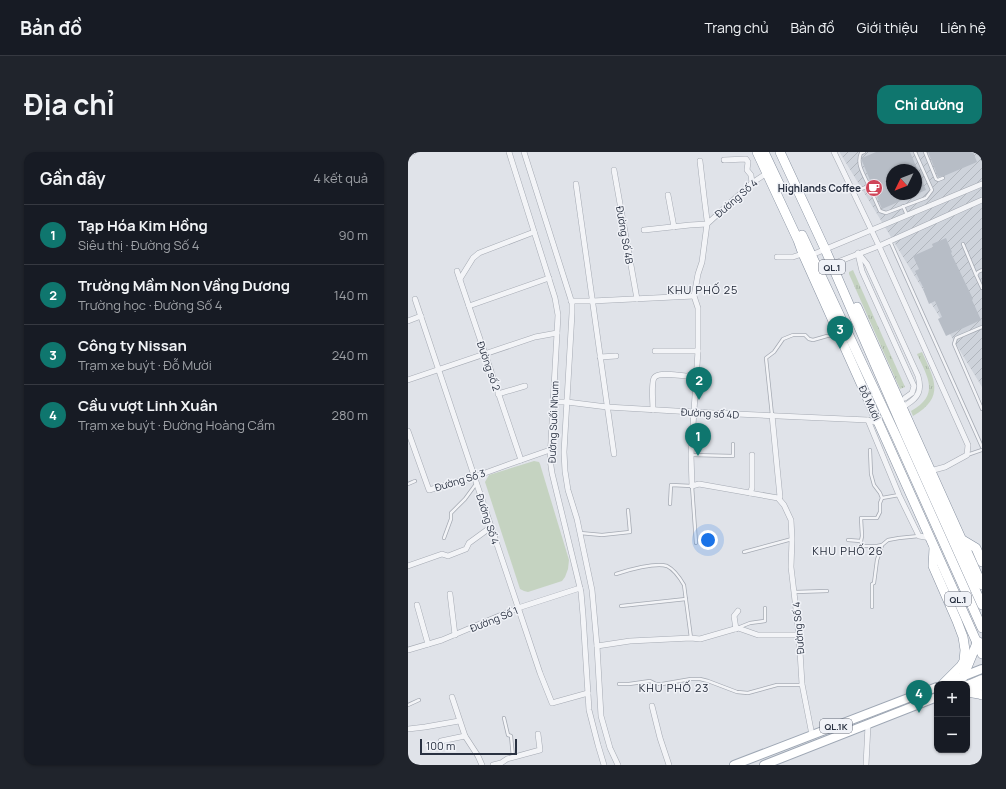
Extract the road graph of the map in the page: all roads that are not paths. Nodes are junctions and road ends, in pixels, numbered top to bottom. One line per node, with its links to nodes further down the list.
1 (413, 152): 12 (street)
2 (509, 152): 31 (street, Đường Suối Nhum)
3 (524, 152): 50 (street, Đường Suối Nhum)
4 (757, 152): 16 (highway, Đỗ Mười / QL.1)
5 (764, 152): 37 (highway, Đỗ Mười / QL.1)
6 (780, 152): 35 (highway, Đỗ Mười / QL.1)
7 (786, 152): 35 (highway, Đỗ Mười / QL.1)
8 (834, 152): 22 (street)
9 (864, 152): 21 (lane)
10 (915, 152): 25 (lane)
11 (925, 152): 17 (lane)
12 (408, 153)
13 (724, 160): 18 (street)
14 (700, 161): 27 (street)
15 (614, 170): 49 (street, Đường Số 4B)
16 (767, 173): 18 (street, Đường Số 4); 37 (highway, Đỗ Mười / QL.1)
17 (944, 178)
18 (752, 183): 27 (street, Đường Số 4)
19 (576, 184): 51 (street)
20 (982, 184): 26 (street)
21 (869, 186): 22 (lane); 25 (lane)
22 (853, 192): 30 (street)
23 (668, 195): 28 (street)
24 (982, 200): 32 (street)
25 (903, 206): 26 (lane)
26 (907, 215): 30 (street)
27 (708, 223): 28 (street); 47 (street, Đường Số 4)
28 (674, 227): 29 (street)
29 (644, 230)
30 (871, 230): 34 (street); 35 (street)
31 (534, 232): 44 (street, Đường Suối Nhum); 45 (street)
32 (890, 241): 34 (street); 82 (lane)
33 (963, 244): 43 (lane)
34 (879, 246): 36 (street); 88 (street)
35 (827, 248): 37 (street); 39 (highway, Đỗ Mười / QL.1)
36 (858, 253): 39 (street); 68 (street); 71 (street)
37 (807, 255): 38 (street); 42 (highway, Đỗ Mười / QL.1)
38 (777, 257)
39 (834, 263): 42 (street); 91 (highway, Đỗ Mười / QL.1); 91 (highway, Đỗ Mười / QL.1)
40 (982, 270): 43 (lane)
41 (457, 271): 45 (street, Đường số 2)
42 (814, 271): 57 (highway, Đỗ Mười / QL.1); 80 (highway, Đỗ Mười / QL.1)
43 (976, 275): 46 (lane)
44 (549, 278): 52 (street); 56 (street, Đường Suối Nhum)
45 (460, 279): 52 (street, Đường số 2)
46 (982, 288)
47 (694, 296): 49 (street); 59 (street, Đường Số 4)
48 (415, 299): 53 (street, Đường Số 4)
49 (637, 299): 51 (street)
50 (571, 301): 51 (street); 70 (street, Đường Suối Nhum)
51 (592, 301): 62 (street)
52 (469, 306): 60 (street, Đường số 2)
53 (421, 316): 54 (street); 63 (street, Đường Số 4)
54 (408, 321)
55 (982, 327): 73 (lane)
56 (557, 333): 60 (street); 69 (street, Đường Suối Nhum)
57 (839, 336): 76 (lane); 100 (highway, Đỗ Mười / QL.1)
58 (655, 351): 59 (street)
59 (698, 351): 64 (street, Đường Số 4)
60 (485, 354): 63 (street); 67 (street, Đường số 2)
61 (616, 356): 62 (street)
62 (600, 357): 72 (street)
63 (438, 370): 65 (street); 90 (street, Đường Số 4)
64 (696, 374): 74 (street); 75 (street, Đường Số 4)
65 (408, 380)
66 (525, 386): 67 (street)
67 (498, 394): 89 (street, Đường số 2)
68 (905, 398)
69 (553, 402): 70 (street, Đường số 4D); 83 (street, Đường Suối Nhum)
70 (567, 402): 72 (street, Đường số 4D); 104 (street, Đường Suối Nhum)
71 (906, 405)
72 (607, 407): 74 (street, Đường số 4D); 85 (street)
73 (982, 409)
74 (653, 410): 75 (street, Đường số 4D)
75 (693, 412): 76 (street, Đường số 4D); 86 (street, Đường Số 4)
76 (772, 415): 77 (street, Đường số 4D); 98 (street)
77 (869, 418): 78 (street, Đường số 4D); 97 (street)
78 (874, 422)
79 (408, 431): 90 (street, Đường Số 3)
80 (896, 436): 91 (highway, Đỗ Mười / QL.1); 100 (highway)
81 (733, 444): 86 (lane)
82 (982, 448): 88 (lane)
83 (550, 450): 89 (street, Đường Số 3); 119 (street, Đường Suối Nhum)
84 (870, 450): 99 (lane)
85 (614, 454)
86 (691, 455): 95 (street, Đường Số 4)
87 (752, 455): 96 (street)
88 (967, 455): 91 (street)
89 (520, 460): 90 (street, Đường Số 3)
90 (474, 477): 94 (street, Đường Số 4)
91 (924, 477): 107 (highway, Đỗ Mười / QL.1); 125 (highway, QL.1); 132 (highway, QL.1)
92 (414, 481): 93 (lane)
93 (408, 484)
94 (476, 484): 103 (street, Đường Số 4); 106 (lane)
95 (692, 486): 96 (street); 101 (lane); 112 (lane)
96 (750, 493): 98 (street)
97 (899, 495): 99 (lane); 105 (street)
98 (778, 498): 108 (street, Đường Số 4)
99 (882, 498): 110 (lane)
100 (914, 501): 111 (highway, Đỗ Mười / QL.1)
101 (670, 504)
102 (628, 510): 104 (lane)
103 (491, 527): 116 (street); 128 (street, Đường Số 4)
104 (580, 533): 138 (street, Đường Suối Nhum)
105 (919, 536): 111 (street); 113 (lane)
106 (444, 538)
107 (961, 538): 115 (highway); 118 (highway, Đỗ Mười / QL.1)
108 (792, 539): 114 (lane); 121 (street, Đường Số 4)
109 (848, 540): 110 (lane)
110 (861, 541): 113 (lane)
111 (932, 542): 136 (highway, Đỗ Mười / QL.1); 143 (highway)
112 (696, 543)
113 (882, 545): 127 (lane)
114 (744, 552)
115 (982, 562)
116 (408, 566)
117 (616, 574): 123 (lane)
118 (982, 585)
119 (580, 588): 128 (street, Đường Số 1); 153 (street, Đường Suối Nhum)
120 (827, 591): 121 (lane)
121 (795, 592): 134 (street, Đường Số 4)
122 (450, 594): 133 (street)
123 (686, 599): 126 (lane); 135 (lane)
124 (417, 605): 137 (street)
125 (982, 605)
126 (621, 606)
127 (872, 607)
128 (518, 608): 133 (street, Đường Số 1); 153 (street, Đường Số 4)
129 (764, 608): 131 (lane)
130 (738, 611): 131 (street)
131 (737, 628): 134 (street); 135 (street)
132 (982, 628)
133 (455, 635): 137 (street, Đường Số 1)
134 (799, 635): 149 (street, Đường Số 4)
135 (691, 638): 138 (street)
136 (980, 642): 140 (highway, Đỗ Mười / QL.1); 144 (highway)
137 (428, 644): 139 (street, Đường Số 1)
138 (597, 646): 173 (street, Đường Suối Nhum)
139 (408, 650)
140 (982, 654)
141 (982, 669): 145 (main road)
142 (982, 679): 146 (main road)
143 (947, 681)
144 (966, 681)
145 (967, 681)
146 (970, 681)
147 (970, 683): 150 (highway)
148 (619, 684): 149 (lane)
149 (802, 684): 165 (street, Đường Số 4)
150 (982, 686)
151 (934, 688): 165 (main road, QL.1K)
152 (970, 692): 154 (highway)
153 (588, 693): 172 (street, Đường Suối Nhum)
154 (982, 695)
155 (452, 698): 161 (street)
156 (934, 698): 162 (main road, QL.1K)
157 (420, 700): 158 (lane)
158 (408, 705)
159 (652, 706): 174 (street)
160 (504, 718): 168 (lane)
161 (460, 720): 163 (street); 166 (street)
162 (868, 725): 169 (main road, QL.1K); 177 (street)
163 (408, 729)
164 (538, 734): 168 (street)
165 (812, 735): 175 (main road, QL.1K)
166 (465, 736): 167 (street); 170 (street)
167 (441, 741)
168 (514, 757): 171 (street)
169 (782, 762): 176 (main road, QL.1K)
170 (482, 765)
171 (493, 765)
172 (604, 765)
173 (618, 765)
174 (669, 765)
175 (734, 765)
176 (764, 765)
177 (866, 765)

